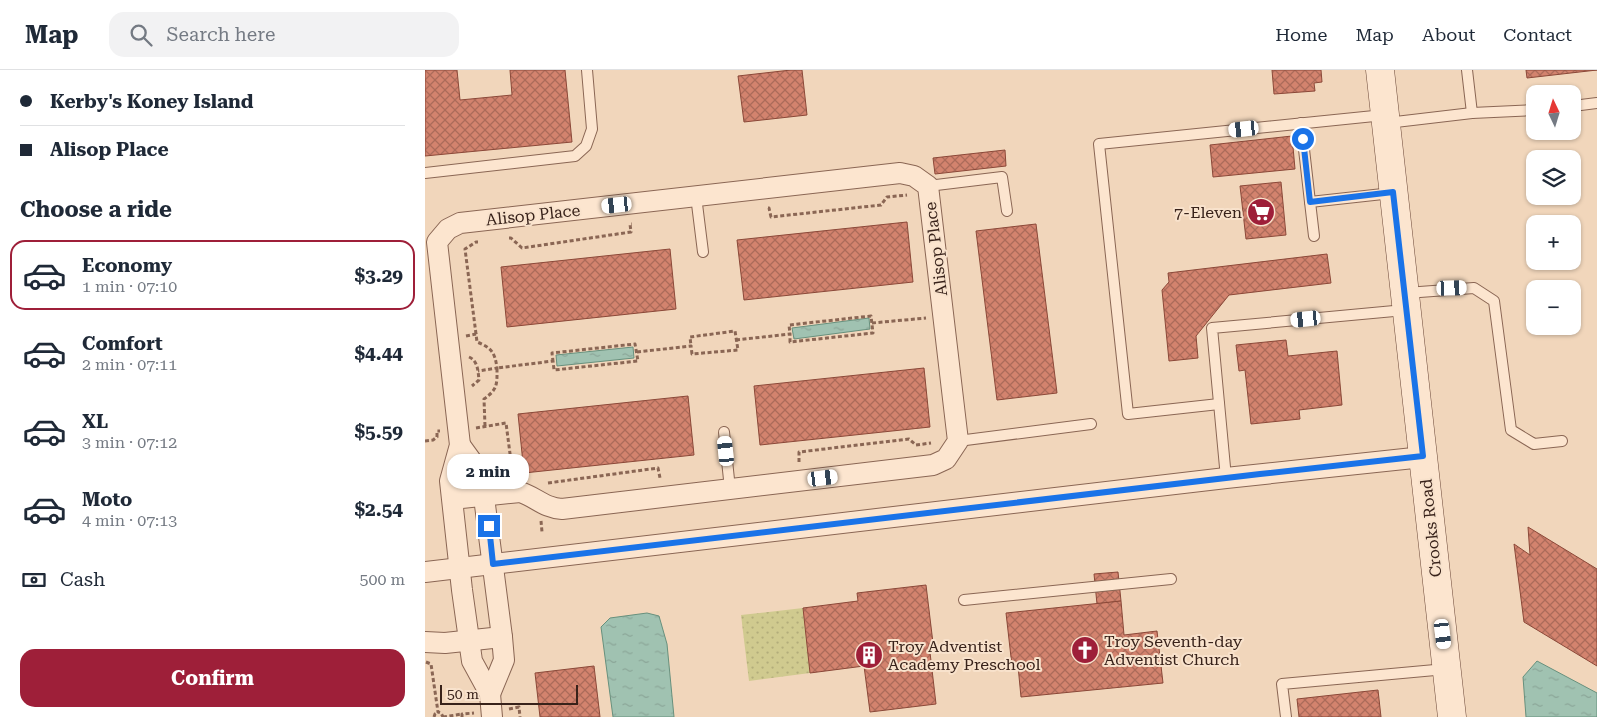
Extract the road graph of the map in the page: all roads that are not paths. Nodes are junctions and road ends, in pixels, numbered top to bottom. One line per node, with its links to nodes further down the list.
1 (587, 70): 10 (lane)
2 (1380, 70): 8 (main road, Crooks Road)
3 (1467, 70): 7 (lane)
4 (1597, 103): 5 (lane)
5 (1581, 105)
6 (1526, 110): 7 (lane)
7 (1472, 113): 8 (lane)
8 (1385, 119): 9 (lane); 12 (main road, Crooks Road)
9 (1301, 123): 14 (lane); 20 (lane)
10 (425, 173)
11 (922, 190): 13 (street, Alisop Place); 15 (lane); 23 (street, Alisop Place)
12 (1393, 192): 14 (lane); 19 (main road, Crooks Road)
13 (696, 196): 17 (street, Alisop Place); 18 (lane)
14 (1310, 202): 16 (lane)
15 (1007, 211)
16 (1314, 236)
17 (431, 243): 25 (street, Alisop Place)
18 (703, 252)
19 (1406, 301): 20 (lane); 24 (lane); 26 (main road, Crooks Road)
20 (1219, 404): 27 (lane)
21 (1091, 424): 23 (lane)
22 (724, 432): 28 (lane)
23 (957, 441): 28 (street)
24 (1562, 441)
25 (460, 445): 29 (street, Alisop Place); 30 (street, Alisop Place)
26 (1423, 456): 27 (street); 39 (main road, Crooks Road)
27 (1226, 478): 31 (street)
28 (730, 489): 29 (street)
29 (485, 495): 30 (street); 31 (street, Alisop Place)
30 (452, 499): 32 (street, Alisop Place)
31 (493, 564): 32 (street); 36 (street, Alisop Place)
32 (460, 568): 33 (street); 37 (street, Alisop Place)
33 (425, 572)
34 (1171, 579): 35 (lane)
35 (964, 600)
36 (502, 637): 37 (street); 40 (street, Alisop Place)
37 (469, 641): 38 (street); 40 (street, Alisop Place)
38 (425, 642)
39 (1447, 668): 41 (lane); 42 (main road, Crooks Road)
40 (494, 707)
41 (1286, 717)
42 (1452, 717)

